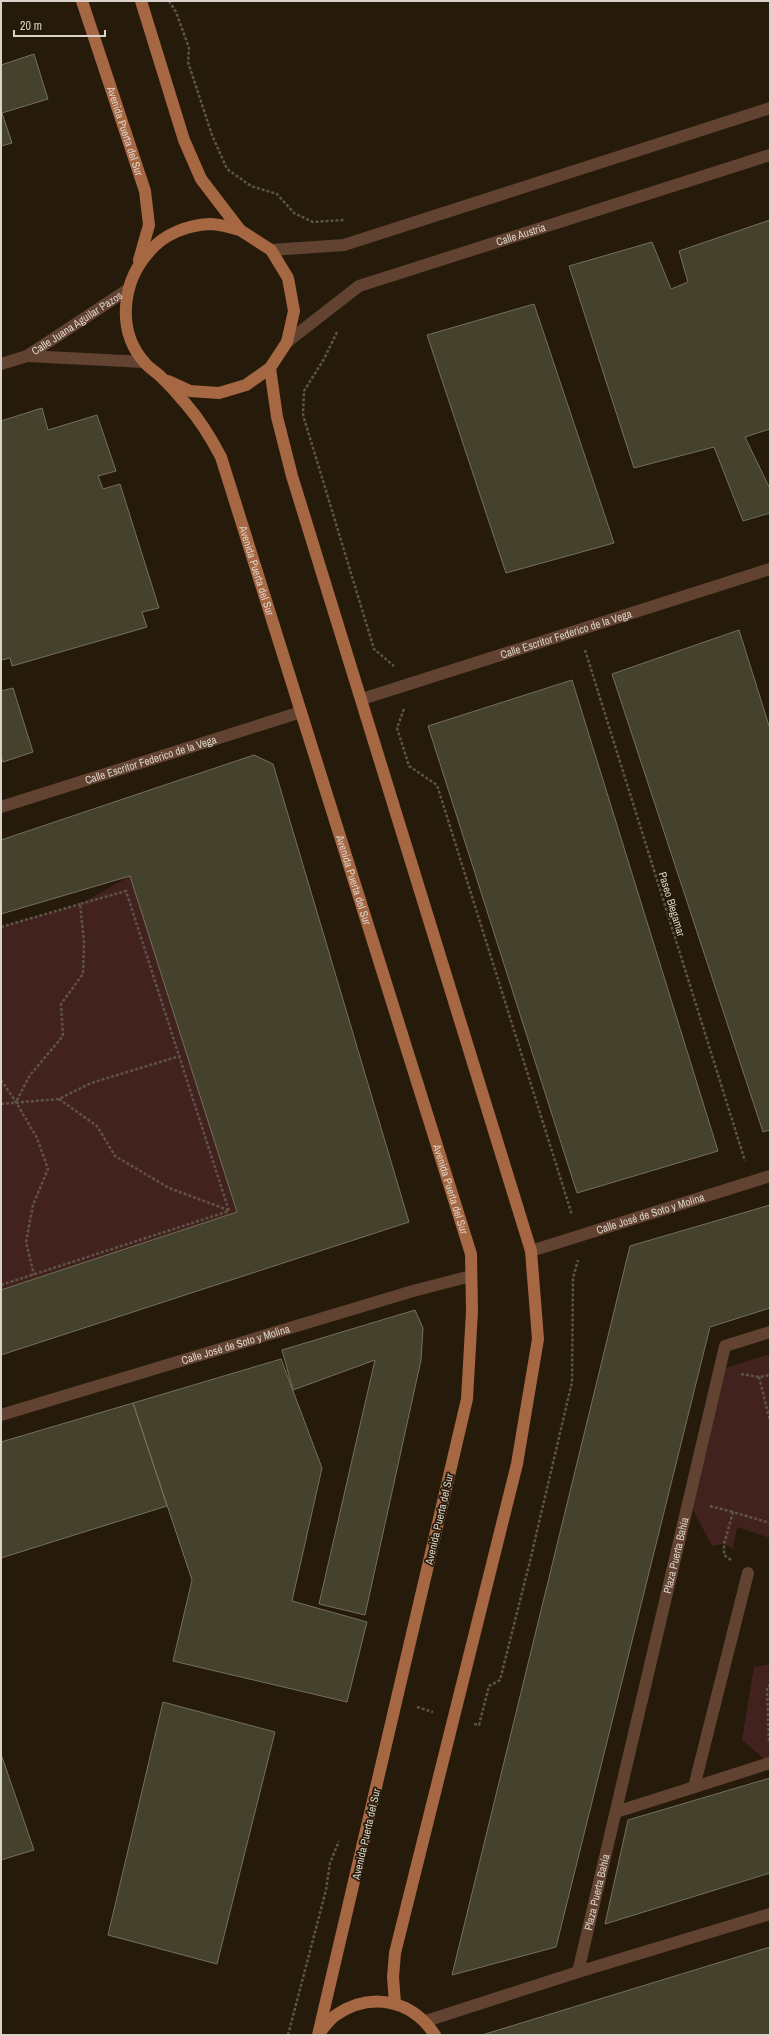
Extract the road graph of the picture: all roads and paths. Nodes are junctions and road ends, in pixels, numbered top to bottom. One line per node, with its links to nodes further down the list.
1 (82, 1): 7 (main road, Avenida Puerta del Sur)
2 (141, 1): 5 (main road, Avenida Puerta del Sur)
3 (770, 108): 6 (street)
4 (770, 155): 9 (street, Calle Austria)
5 (240, 230): 6 (main road, Avenida Puerta del Sur); 7 (main road, Avenida Puerta del Sur)
6 (271, 250): 9 (main road, Avenida Puerta del Sur)
7 (138, 264): 8 (main road, Avenida Puerta del Sur)
8 (127, 290): 10 (street, Calle Juana Aguilar Pazos); 11 (main road, Avenida Puerta del Sur)
9 (287, 342): 13 (main road, Avenida Puerta del Sur)
10 (27, 356): 11 (street, Calle Juana Aguilar Pazos); 12 (street, Calle Juana Aguilar Pazos)
11 (144, 362): 14 (main road, Avenida Puerta del Sur)
12 (1, 364)
13 (270, 368): 14 (main road, Avenida Puerta del Sur); 17 (main road)
14 (164, 380): 18 (main road, Avenida Puerta del Sur)
15 (770, 569): 16 (street, Calle Escritor Federico de la Vega)
16 (578, 630): 17 (street, Calle Escritor Federico de la Vega); 28 (path, Paseo Blegamar)
17 (362, 699): 30 (main road)
18 (301, 712): 19 (street, Calle Escritor Federico de la Vega); 32 (main road, Avenida Puerta del Sur)
19 (1, 807)
20 (80, 904): 21 (path); 22 (path); 25 (path)
21 (1, 927)
22 (180, 1056): 24 (path); 29 (path)
23 (1, 1080): 25 (path)
24 (59, 1099): 25 (path); 29 (path)
25 (16, 1102): 26 (path); 31 (path)
26 (1, 1104)
27 (770, 1176): 28 (street, Calle José de Soto y Molina)
28 (751, 1182): 30 (street, Calle José de Soto y Molina)
29 (229, 1210): 31 (path)
30 (531, 1251): 47 (main road)
31 (34, 1275): 33 (path)
32 (471, 1276): 36 (street, Calle José de Soto y Molina); 49 (main road, Avenida Puerta del Sur)
33 (1, 1285)
34 (770, 1332): 44 (street, Plaza Puerta Bahía)
35 (770, 1375): 37 (path)
36 (1, 1415)
37 (770, 1421)
38 (770, 1523): 39 (path)
39 (724, 1544)
40 (748, 1573): 43 (street)
41 (769, 1687): 42 (path)
42 (770, 1764): 43 (street)
43 (694, 1787): 44 (street)
44 (616, 1812): 46 (street, Plaza Puerta Bahía)
45 (770, 1914): 46 (street)
46 (578, 1972): 48 (street)
47 (395, 2003): 48 (main road, Avenida Puerta del Sur); 49 (main road, Avenida Puerta del Sur)
48 (426, 2021): 50 (main road, Avenida Puerta del Sur)
49 (319, 2034)
50 (435, 2035)

